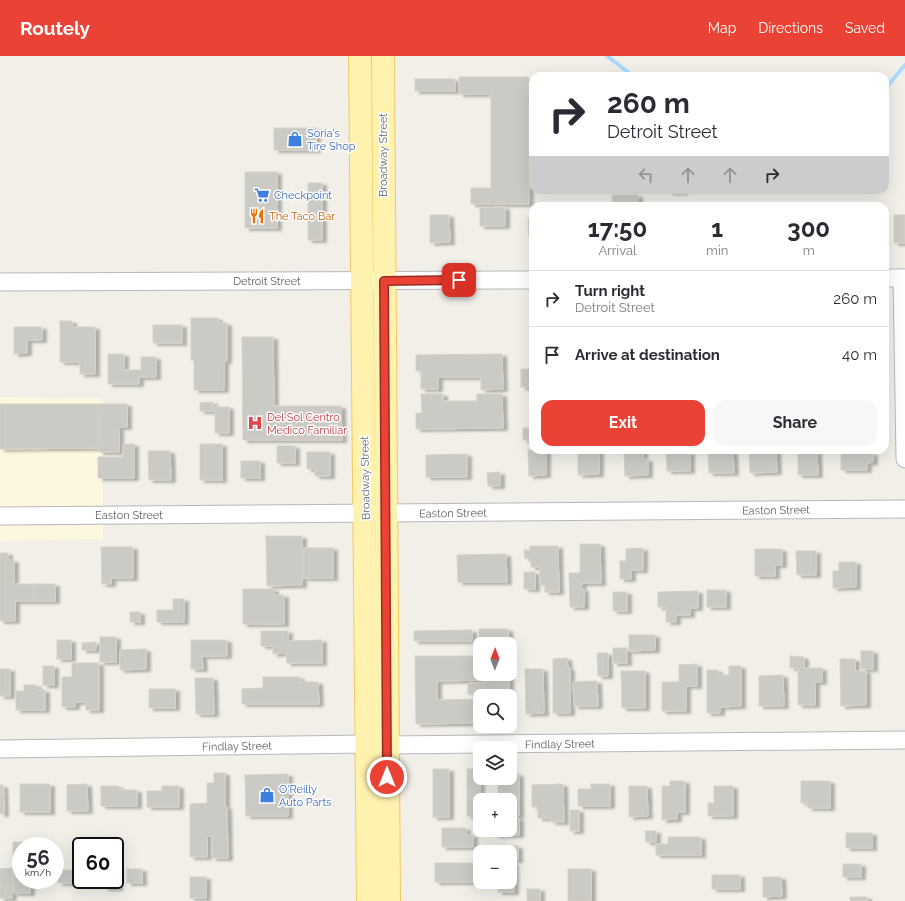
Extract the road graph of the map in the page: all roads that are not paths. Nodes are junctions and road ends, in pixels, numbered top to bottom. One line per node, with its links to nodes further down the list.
1 (360, 56): 3 (main road, Broadway Street)
2 (382, 56): 4 (main road, Broadway Street)
3 (361, 103): 4 (main road); 7 (main road, Broadway Street)
4 (383, 104): 8 (main road, Broadway Street)
5 (897, 278): 10 (street)
6 (529, 280): 8 (street, Detroit Street)
7 (362, 281): 8 (street, Detroit Street); 9 (street, Detroit Street); 12 (main road, Broadway Street)
8 (384, 281): 13 (main road, Broadway Street)
9 (0, 282)
10 (905, 459)
11 (905, 509): 13 (street, Easton Street)
12 (365, 514): 13 (street, Easton Street); 14 (street, Easton Street); 16 (main road, Broadway Street)
13 (387, 514): 16 (main road, Broadway Street)
14 (0, 516)
15 (905, 740): 16 (street, Findlay Street)
16 (377, 745): 17 (street, Findlay Street); 18 (main road, Broadway Street); 19 (main road, Broadway Street)
17 (0, 749)
18 (368, 901)
19 (388, 901)

